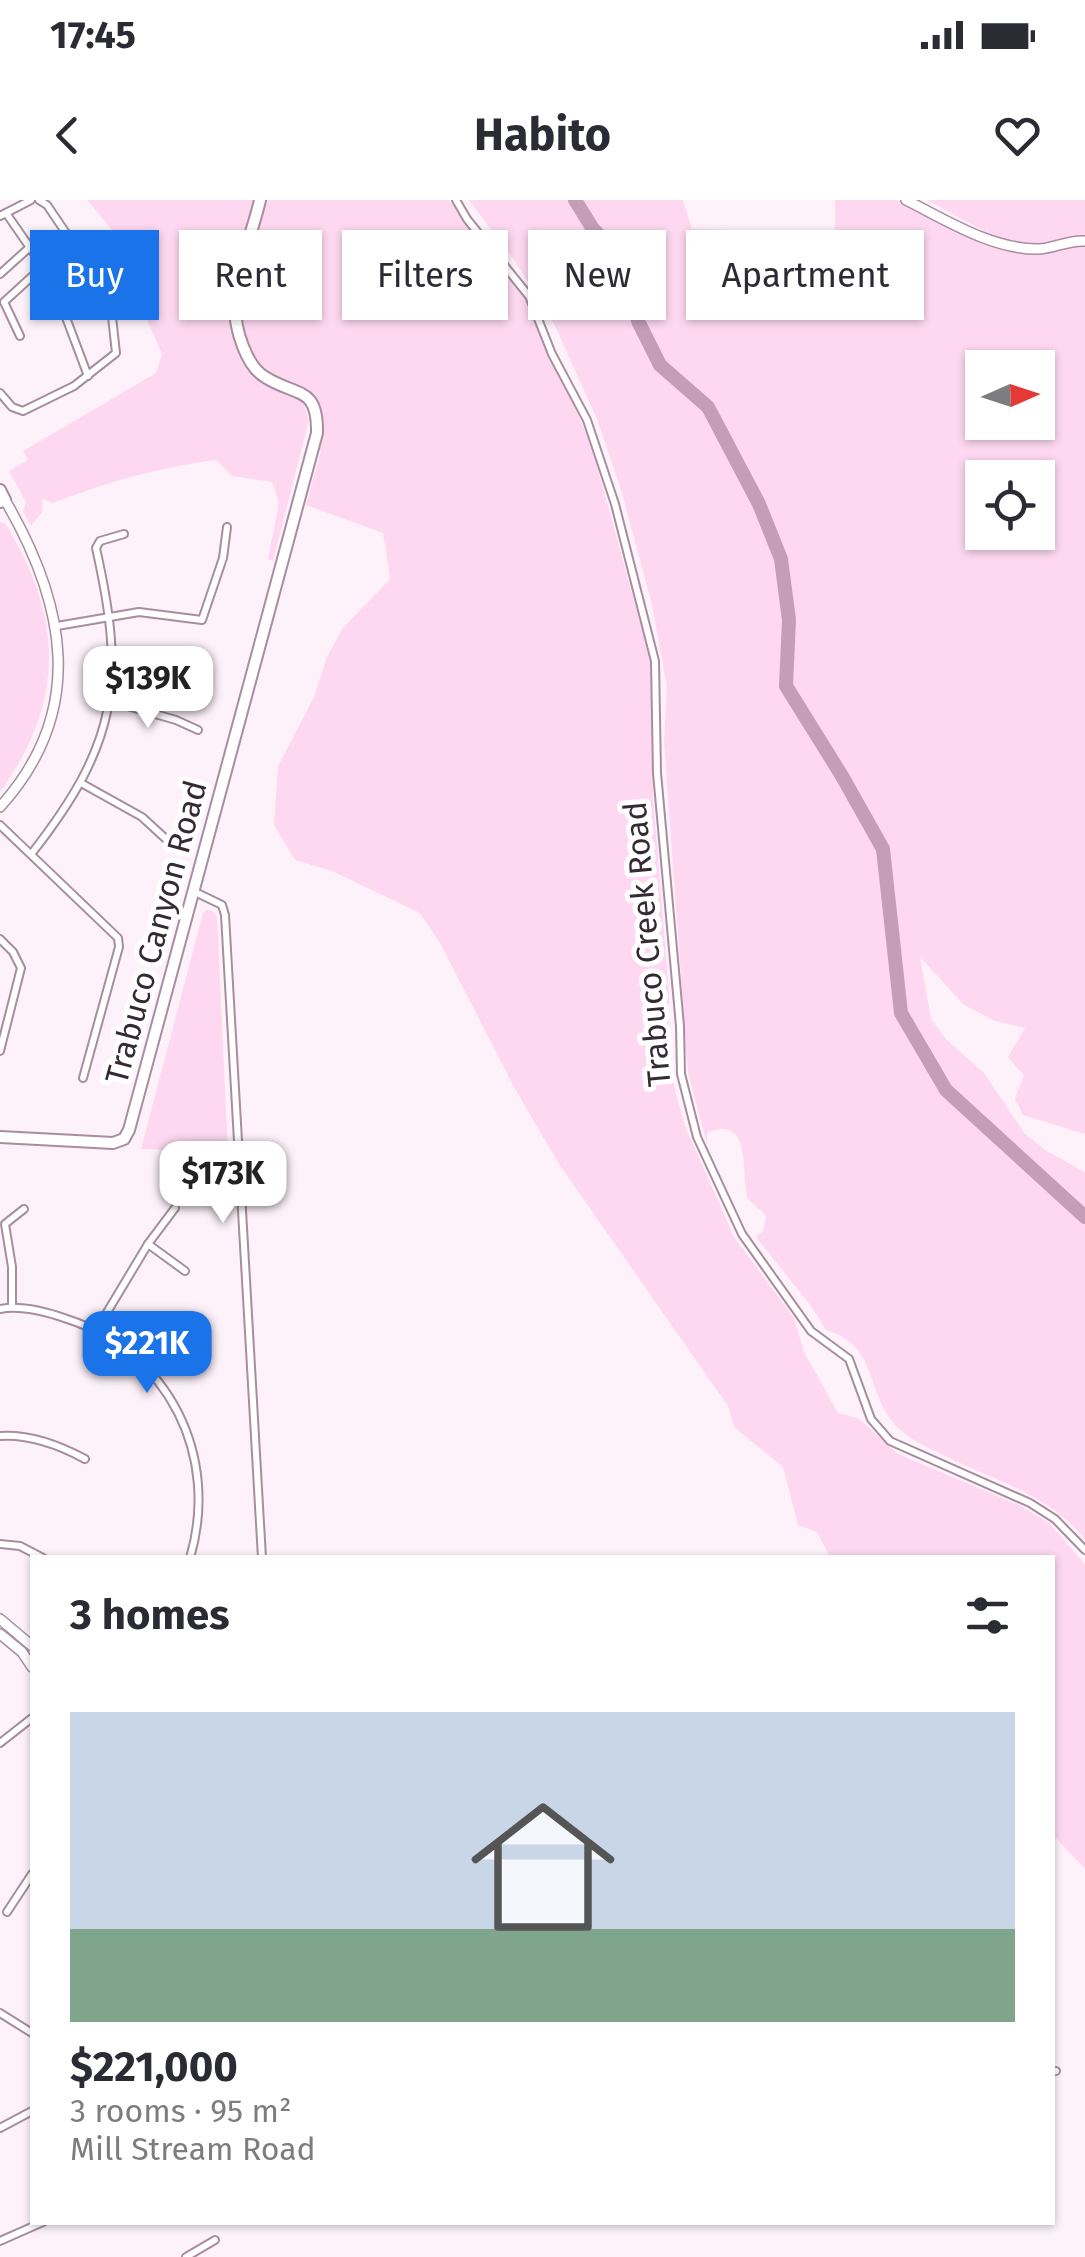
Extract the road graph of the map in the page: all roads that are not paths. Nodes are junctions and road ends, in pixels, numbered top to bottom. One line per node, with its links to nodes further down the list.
1 (38, 200): 5 (street); 13 (street)
2 (260, 200): 27 (main road, Trabuco Canyon Road)
3 (456, 200): 42 (street, Trabuco Creek Road)
4 (906, 200): 6 (street)
5 (3, 215): 7 (street)
6 (1085, 241)
7 (30, 247): 8 (street)
8 (0, 274)
9 (30, 277): 10 (street)
10 (2, 298): 12 (street)
11 (67, 320): 13 (street)
12 (20, 336)
13 (88, 376): 14 (street)
14 (0, 393)
15 (2, 497): 19 (street)
16 (227, 527): 18 (street)
17 (124, 534): 18 (street)
18 (110, 618): 19 (street); 20 (street)
19 (57, 626): 23 (street)
20 (110, 701): 21 (street); 22 (street)
21 (198, 730)
22 (81, 783): 25 (street); 26 (street)
23 (0, 807)
24 (0, 825): 26 (street)
25 (167, 840)
26 (32, 853): 30 (street)
27 (192, 890): 31 (main road, Trabuco Canyon Road); 45 (street)
28 (0, 939): 29 (street)
29 (0, 1051)
30 (83, 1078)
31 (0, 1137)
32 (175, 1208): 34 (street)
33 (24, 1209): 36 (street)
34 (148, 1244): 35 (street); 38 (street)
35 (185, 1271)
36 (12, 1307): 37 (street); 38 (street)
37 (0, 1310)
38 (97, 1328): 44 (street)
39 (0, 1436): 40 (street)
40 (85, 1459)
41 (0, 1544): 43 (street)
42 (1085, 1550)
43 (36, 1555)
44 (191, 1555)
45 (262, 1555)
46 (0, 1618): 48 (street)
47 (0, 1634): 49 (street)
48 (30, 1644)
49 (30, 1664)
50 (30, 1719): 51 (street)
51 (2, 1738)
52 (30, 1877): 53 (street)
53 (7, 1912)
54 (1, 2015): 55 (street)
55 (30, 2032)
56 (30, 2113): 57 (street)
57 (0, 2128)
58 (37, 2225): 60 (street)
59 (216, 2240): 61 (street)
60 (0, 2241)
61 (186, 2257)

